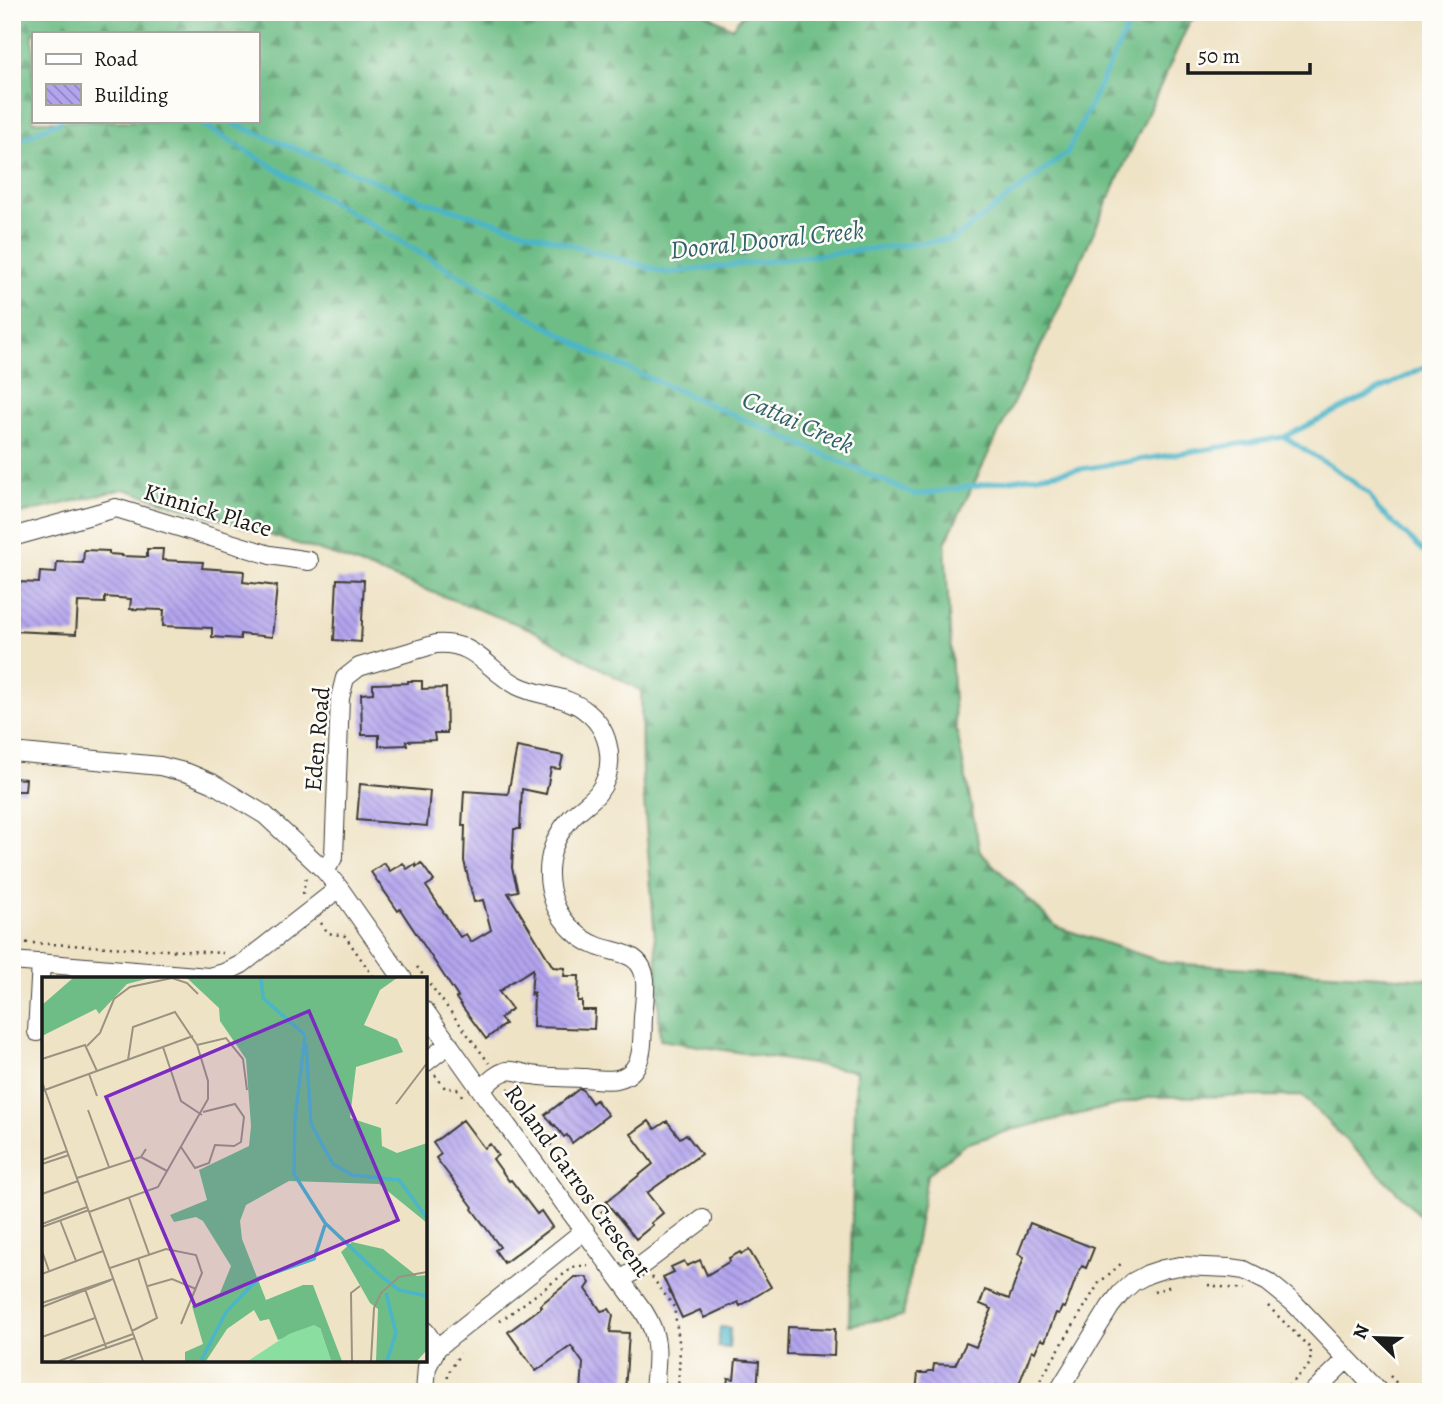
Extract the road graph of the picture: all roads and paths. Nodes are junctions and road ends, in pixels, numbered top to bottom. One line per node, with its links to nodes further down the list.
1 (12, 537): 2 (street, Kinnick Place)
2 (309, 561)
3 (12, 752): 5 (street)
4 (298, 869): 7 (path)
5 (326, 871): 6 (street); 22 (street, Eden Road)
6 (340, 888): 7 (street); 14 (street)
7 (311, 910): 11 (street); 13 (path)
8 (12, 942): 9 (path)
9 (229, 950)
10 (12, 961): 11 (street)
11 (41, 963): 18 (street)
12 (416, 966): 15 (path)
13 (374, 977)
14 (402, 977)
15 (424, 977)
16 (427, 981): 22 (path)
17 (427, 1014): 19 (street, Roland Garros Crescent)
18 (37, 1032)
19 (449, 1044): 20 (street); 23 (street, Roland Garros Crescent)
20 (427, 1061)
21 (427, 1063): 24 (path)
22 (498, 1075): 23 (street); 29 (path)
23 (481, 1090): 26 (street, Roland Garros Crescent)
24 (464, 1098)
25 (703, 1219): 29 (street)
26 (585, 1230): 30 (street, Roland Garros Crescent); 38 (street)
27 (1124, 1262): 45 (path)
28 (593, 1265): 36 (path)
29 (642, 1265): 30 (street); 44 (path)
30 (622, 1280): 43 (street, Roland Garros Crescent)
31 (1205, 1285): 33 (path)
32 (1171, 1286): 34 (path)
33 (1253, 1291)
34 (1150, 1293)
35 (1263, 1300): 47 (path)
36 (493, 1327)
37 (427, 1334): 38 (street)
38 (437, 1348): 41 (street)
39 (462, 1349): 42 (path)
40 (1348, 1359): 46 (street); 48 (street); 51 (street)
41 (425, 1392)
42 (447, 1392)
43 (654, 1392)
44 (678, 1392)
45 (1033, 1392)
46 (1058, 1392)
47 (1282, 1392)
48 (1312, 1392)
49 (1335, 1392): 50 (path)
50 (1354, 1392)
51 (1379, 1392)

